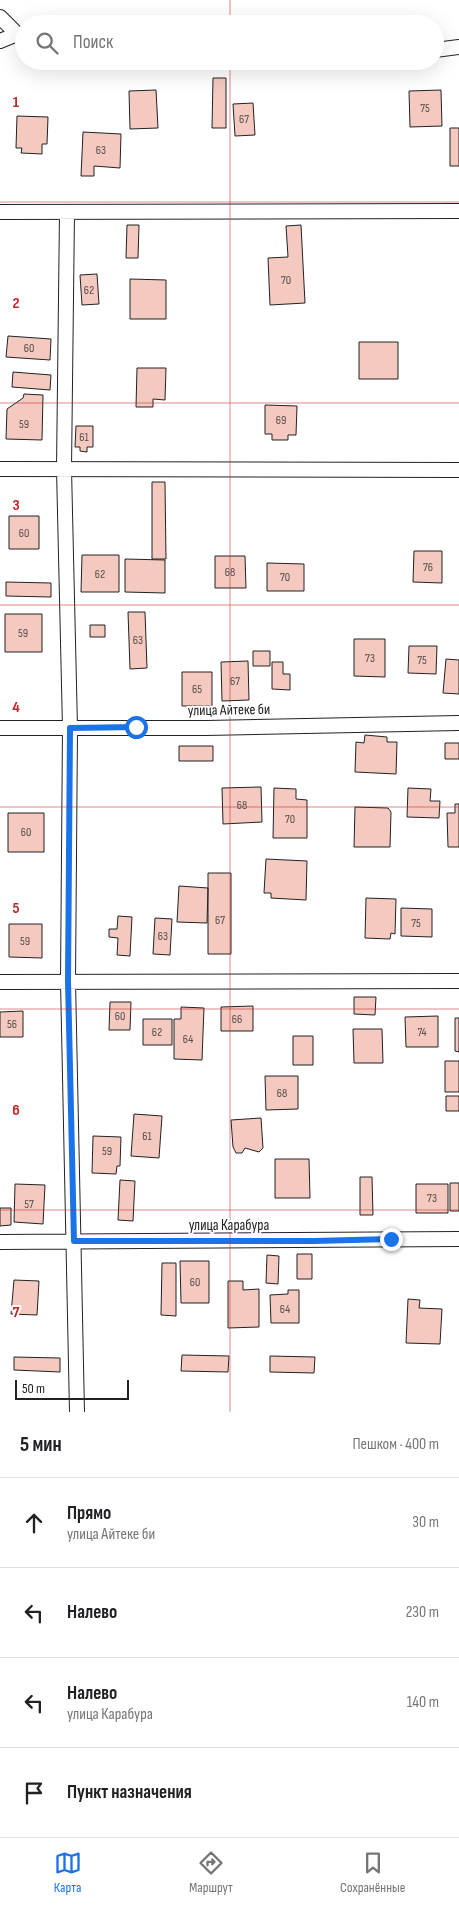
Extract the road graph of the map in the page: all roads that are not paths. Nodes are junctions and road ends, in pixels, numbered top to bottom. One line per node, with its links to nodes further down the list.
1 (0, 17): 2 (street)
2 (15, 30)
3 (15, 37): 4 (street)
4 (0, 41)
5 (459, 47): 6 (street)
6 (444, 49)
7 (459, 211): 9 (street)
8 (0, 212): 9 (street)
9 (67, 212): 11 (street)
10 (0, 469): 11 (street)
11 (64, 469): 12 (street); 15 (street)
12 (459, 470)
13 (459, 723): 15 (street, улица Айтеке би)
14 (0, 728): 15 (street, улица Айтеке би)
15 (70, 728): 16 (street)
16 (68, 981): 17 (street); 18 (street); 20 (street)
17 (459, 981)
18 (0, 982)
19 (459, 1239): 20 (street, улица Карабура)
20 (74, 1241): 21 (street, улица Карабура); 22 (street)
21 (0, 1242)
22 (77, 1412)

